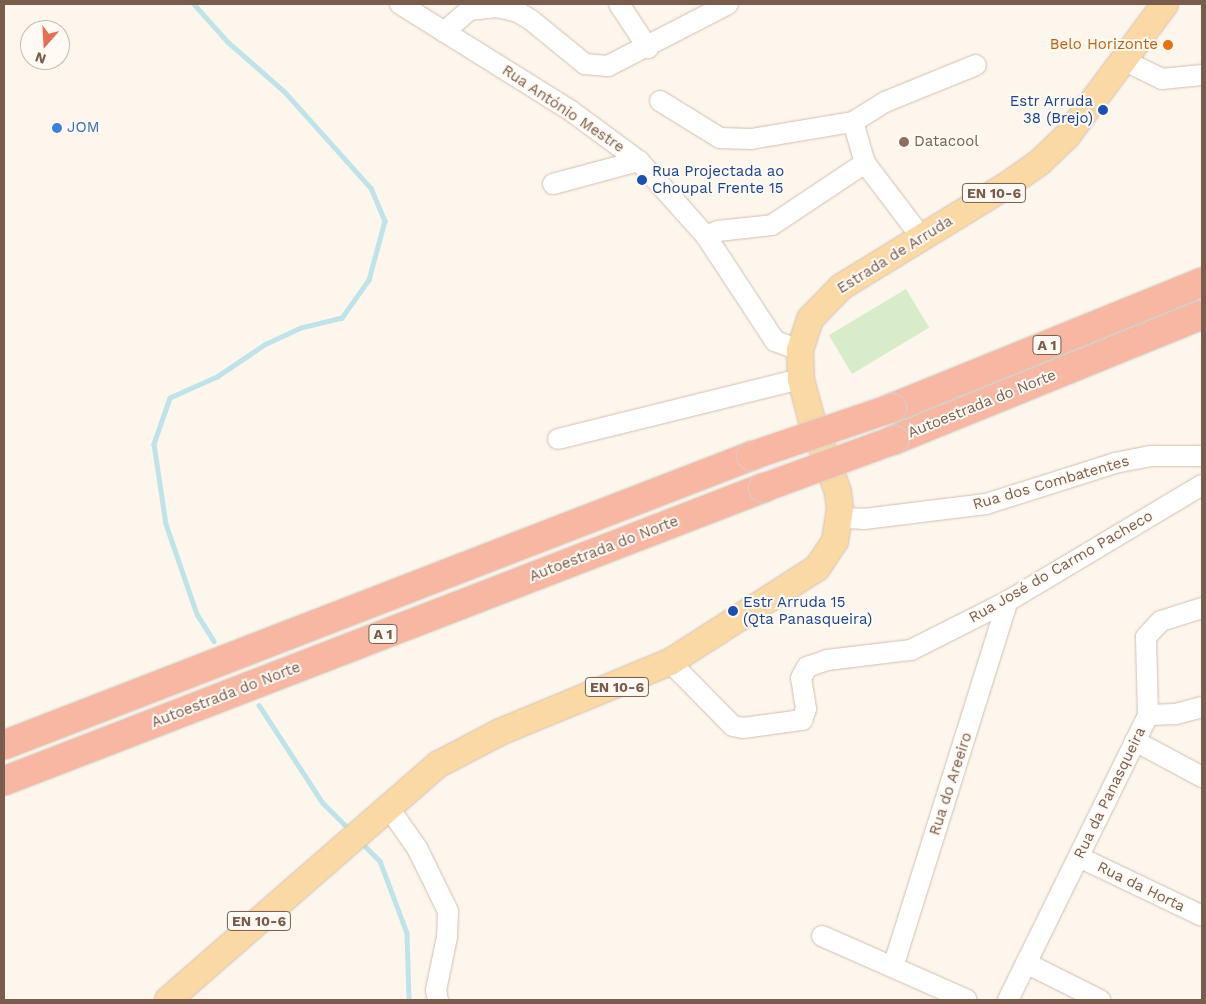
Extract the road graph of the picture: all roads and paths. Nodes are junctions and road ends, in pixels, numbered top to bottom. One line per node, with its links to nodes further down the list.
1 (400, 4): 6 (street, Rua António Mestre)
2 (619, 4): 7 (street)
3 (728, 4): 7 (street)
4 (1165, 4): 8 (main road, Estrada de Arruda / EN 10-6)
5 (519, 8): 6 (street); 7 (street)
6 (444, 32): 13 (street, Rua António Mestre)
7 (648, 48)
8 (1123, 60): 10 (street); 17 (main road, Estrada de Arruda / EN 10-6)
9 (976, 65): 12 (street)
10 (1202, 74)
11 (660, 101): 12 (street)
12 (852, 122): 14 (street)
13 (639, 161): 15 (street); 16 (street, Rua António Mestre)
14 (865, 163): 16 (street); 17 (street)
15 (553, 184)
16 (706, 236): 20 (street, Rua António Mestre)
17 (922, 238): 20 (main road, Estrada de Arruda / EN 10-6)
18 (1202, 282): 32 (highway, Autoestrada do Norte / A 1, bridge)
19 (1202, 315): 34 (highway, Autoestrada do Norte / A 1, bridge)
20 (800, 350): 21 (main road, Estrada de Arruda / EN 10-6)
21 (801, 379): 22 (street); 25 (main road, Estrada de Arruda / EN 10-6)
22 (558, 439)
23 (1202, 458): 25 (street, Rua dos Combatentes)
24 (1202, 485): 26 (street, Rua José do Carmo Pacheco)
25 (841, 518): 28 (main road, EN 10-6)
26 (1008, 601): 28 (street, Rua José do Carmo Pacheco); 40 (street, Rua do Areeiro)
27 (1202, 608): 30 (street, Rua da Panasqueira)
28 (670, 662): 35 (main road, EN 10-6)
29 (1202, 707): 30 (street)
30 (1148, 715): 31 (street, Rua da Panasqueira)
31 (1135, 741): 33 (street); 36 (street, Rua da Panasqueira)
32 (4, 745)
33 (1202, 777)
34 (4, 781)
35 (389, 808): 41 (main road, EN 10-6); 42 (street)
36 (1079, 857): 37 (street, Rua da Horta); 39 (street, Rua da Panasqueira)
37 (1202, 916)
38 (822, 936): 40 (street)
39 (1026, 963): 44 (street, Rua da Panasqueira); 45 (street)
40 (893, 967): 43 (street)
41 (168, 1000)
42 (438, 1000)
43 (967, 1000)
44 (1008, 1000)
45 (1100, 1000)

